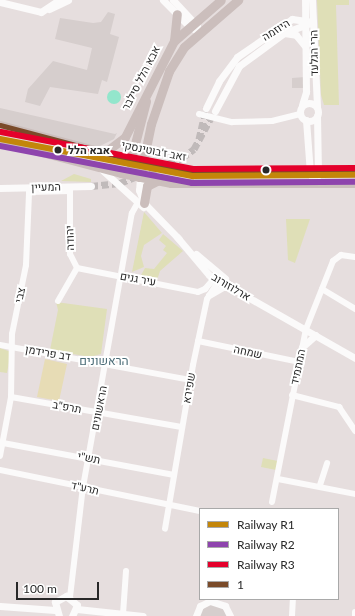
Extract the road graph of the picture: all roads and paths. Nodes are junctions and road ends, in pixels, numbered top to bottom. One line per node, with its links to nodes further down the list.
1 (59, 0): 10 (street)
2 (68, 0): 10 (street)
3 (163, 0): 11 (street)
4 (173, 0): 15 (street)
5 (221, 0): 15 (main road, אבא הלל סילבר)
6 (238, 0): 17 (main road, אבא הלל סילבר)
7 (305, 0): 12 (street, הרי הגלעד); 13 (street)
8 (312, 0): 14 (street, הרי הגלעד)
9 (0, 2): 10 (street)
10 (47, 9)
11 (177, 14): 15 (street); 19 (main road)
12 (305, 18): 13 (street, היוזמה); 14 (street, היוזמה); 16 (street, הרי הגלעד)
13 (292, 19): 24 (street, היוזמה)
14 (313, 22): 16 (street, היוזמה); 23 (street, הרי הגלעד)
15 (192, 24): 17 (street); 19 (main road, אבא הלל סילבר)
16 (305, 27): 18 (street, היוזמה); 20 (street, הרי הגלעד)
17 (200, 32): 35 (main road, אבא הלל סילבר)
18 (284, 33): 20 (street); 25 (street, היוזמה)
19 (174, 41): 21 (main road, אבא הלל סילבר)
20 (305, 49): 22 (street, הרי הגלעד)
21 (151, 82): 33 (main road, אבא הלל סילבר); 34 (main road)
22 (302, 105): 23 (street); 27 (street)
23 (316, 106): 28 (street)
24 (206, 108)
25 (215, 111)
26 (199, 114): 27 (street)
27 (300, 114): 29 (street)
28 (317, 116): 29 (street); 38 (street)
29 (306, 120): 32 (street)
30 (3, 125): 33 (main road, זאב ז'בוטינסקי)
31 (0, 141): 36 (main road)
32 (308, 148): 38 (street); 39 (street)
33 (104, 153): 34 (main road, זאב ז'בוטינסקי)
34 (130, 160): 35 (main road, זאב ז'בוטינסקי); 40 (main road)
35 (142, 163): 39 (main road, זאב ז'בוטינסקי); 40 (main road, אבא הלל סילבר)
36 (97, 166): 40 (main road); 48 (street, ארלוזורוב)
37 (355, 172): 38 (main road, זאב ז'בוטינסקי)
38 (314, 173): 39 (main road, זאב ז'בוטינסקי); 43 (street)
39 (299, 174)
40 (140, 177): 41 (main road); 48 (street, ארלוזורוב)
41 (157, 180): 43 (main road); 48 (main road)
42 (355, 182): 43 (main road)
43 (314, 183)
44 (91, 186): 45 (street, המעיין)
45 (0, 188)
46 (70, 191): 47 (street, המעיין); 50 (street, יהודה)
47 (26, 194): 64 (street, צבי)
48 (141, 203): 51 (street, הראשונים); 52 (street, ארלוזורוב)
49 (355, 258): 54 (street, המתמיד)
50 (78, 268): 51 (street, עיר גנים); 57 (street)
51 (122, 277): 55 (street, עיר גנים); 68 (street, הראשונים)
52 (216, 277): 53 (street, ארלוזורוב); 55 (street); 56 (street, שפירא); 59 (street, ארלוזורוב)
53 (231, 287): 56 (street); 59 (street, ארלוזורוב)
54 (322, 289): 58 (street); 60 (street, המתמיד)
55 (198, 292): 56 (street, עיר גנים)
56 (208, 297): 62 (street, שפירא)
57 (58, 302)
58 (355, 308)
59 (275, 311): 60 (street, ארלוזורוב)
60 (306, 330): 61 (street, ארלוזורוב); 65 (street, המתמיד)
61 (316, 335): 65 (street); 66 (street, ארלוזורוב)
62 (198, 341): 67 (street, שמחה); 69 (street, שפירא)
63 (0, 345): 64 (street, דב פרידמן)
64 (13, 347): 68 (street, דב פרידמן); 71 (street, צבי)
65 (302, 347): 67 (street, המתמיד)
66 (355, 358)
67 (299, 362): 70 (street, המתמיד)
68 (107, 364): 69 (street, דב פרידמן); 72 (street, הראשונים)
69 (190, 380): 73 (street, שפירא)
70 (292, 395): 74 (street); 81 (street, המתמיד)
71 (11, 397): 72 (street, תרפ"ב); 75 (street)
72 (98, 412): 73 (street, תרפ"ב); 77 (street, הראשונים)
73 (181, 427): 80 (street, שפירא)
74 (355, 431)
75 (3, 443): 76 (street); 77 (street, תש"י)
76 (0, 456)
77 (89, 458): 80 (street, תש"י); 83 (street, הראשונים)
78 (327, 463): 82 (street)
79 (0, 470): 83 (street, תרע"ד)
80 (174, 475): 86 (street, שפירא)
81 (278, 479): 82 (street); 85 (street, המתמיד)
82 (320, 485): 84 (street)
83 (83, 487): 86 (street, תרע"ד); 90 (street, הראשונים)
84 (355, 494)
85 (272, 502)
86 (169, 506): 87 (street, תרע"ד); 88 (street, שפירא)
87 (199, 511)
88 (165, 529)
89 (126, 571): 98 (street)
90 (70, 597): 94 (street); 96 (street)
91 (216, 600): 101 (street); 102 (street)
92 (294, 600): 103 (street)
93 (0, 606): 96 (street)
94 (77, 608): 97 (street); 99 (street)
95 (355, 612): 104 (street)
96 (57, 613)
97 (97, 613): 98 (street)
98 (123, 614): 100 (street)
99 (72, 616)
100 (143, 616)
101 (196, 616)
102 (230, 616)
103 (292, 616)
104 (355, 616)

